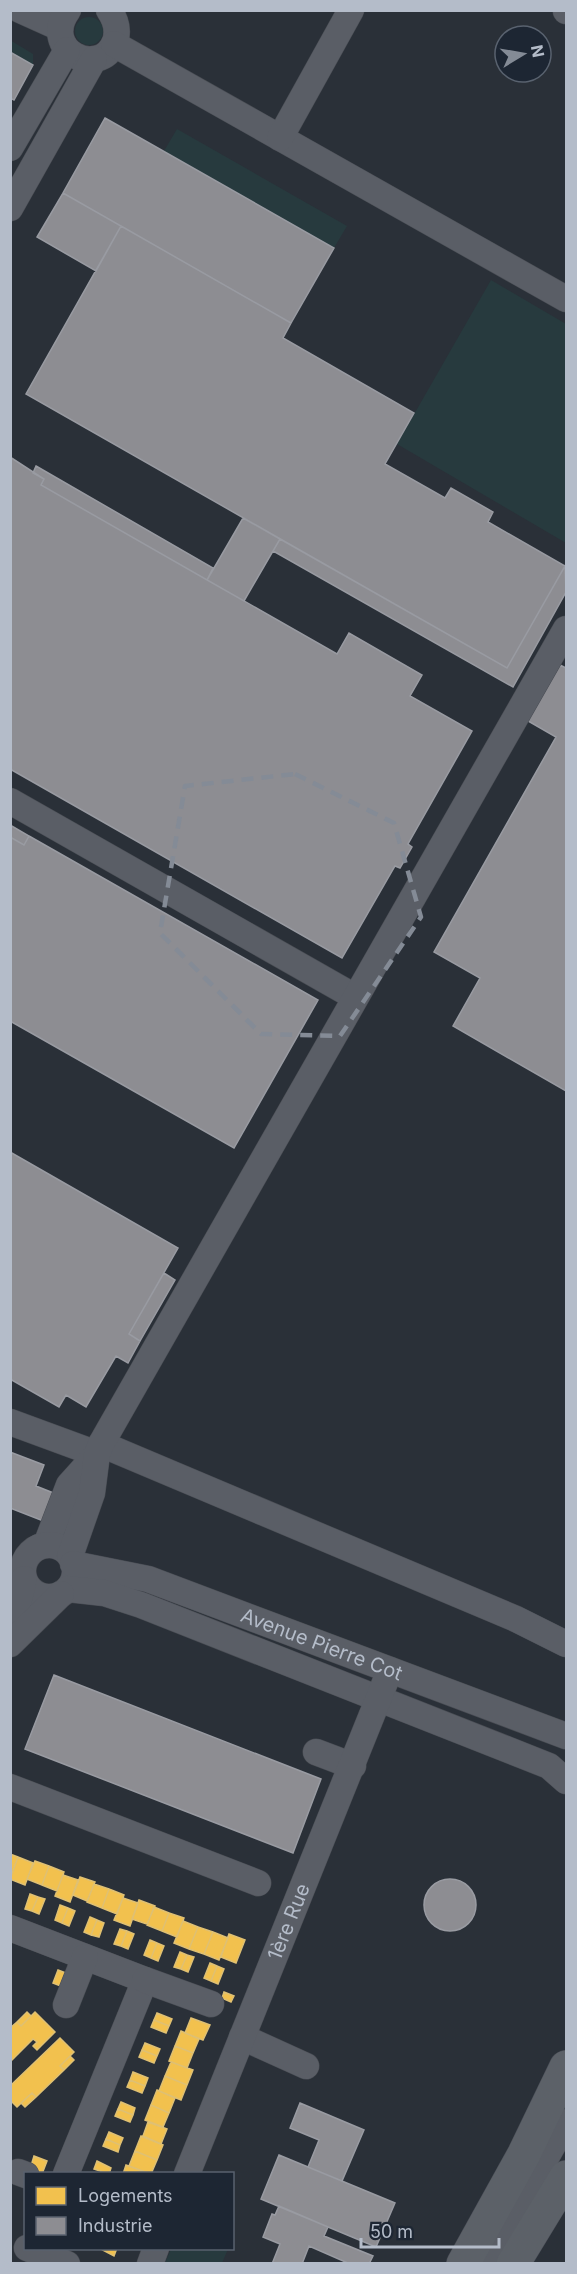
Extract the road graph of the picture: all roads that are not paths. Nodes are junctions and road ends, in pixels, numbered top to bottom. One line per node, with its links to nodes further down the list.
1 (20, 10): 4 (street)
2 (109, 10): 5 (street)
3 (351, 10): 6 (street)
4 (65, 29): 5 (street); 7 (street)
5 (104, 51): 6 (street); 8 (street)
6 (280, 138): 9 (street)
7 (10, 148)
8 (10, 208)
9 (567, 299)
10 (567, 629): 12 (street)
11 (10, 801): 12 (street)
12 (355, 997): 14 (street)
13 (10, 1422): 14 (street)
14 (99, 1449): 15 (street); 16 (street); 19 (street)
15 (27, 1558): 16 (street); 17 (street); 18 (street)
16 (72, 1560): 17 (street); 20 (street, Avenue Pierre Cot)
17 (64, 1592): 18 (street); 21 (street, Avenue Pierre Cot)
18 (11, 1643)
19 (567, 1644)
20 (390, 1670): 21 (street, 1ère Rue); 22 (street, Avenue Pierre Cot)
21 (380, 1699): 24 (street, 1ère Rue); 25 (street, Avenue Pierre Cot)
22 (567, 1736)
23 (316, 1752): 24 (street)
24 (352, 1766): 33 (street, 1ère Rue)
25 (561, 1773)
26 (10, 1787): 27 (street)
27 (258, 1883)
28 (10, 1928): 29 (street)
29 (85, 1957): 30 (street); 31 (street)
30 (145, 1980): 32 (street); 37 (street)
31 (66, 2004)
32 (211, 2004)
33 (242, 2037): 34 (street); 38 (street, 1ère Rue)
34 (306, 2066)
35 (567, 2067): 45 (main road)
36 (567, 2122): 46 (street)
37 (67, 2172)
38 (187, 2172)
39 (567, 2177): 47 (main road)
40 (10, 2242): 41 (street)
41 (24, 2250)
42 (32, 2254): 43 (street); 44 (street)
43 (10, 2260)
44 (67, 2264)
45 (463, 2264)
46 (486, 2264)
47 (513, 2264)

